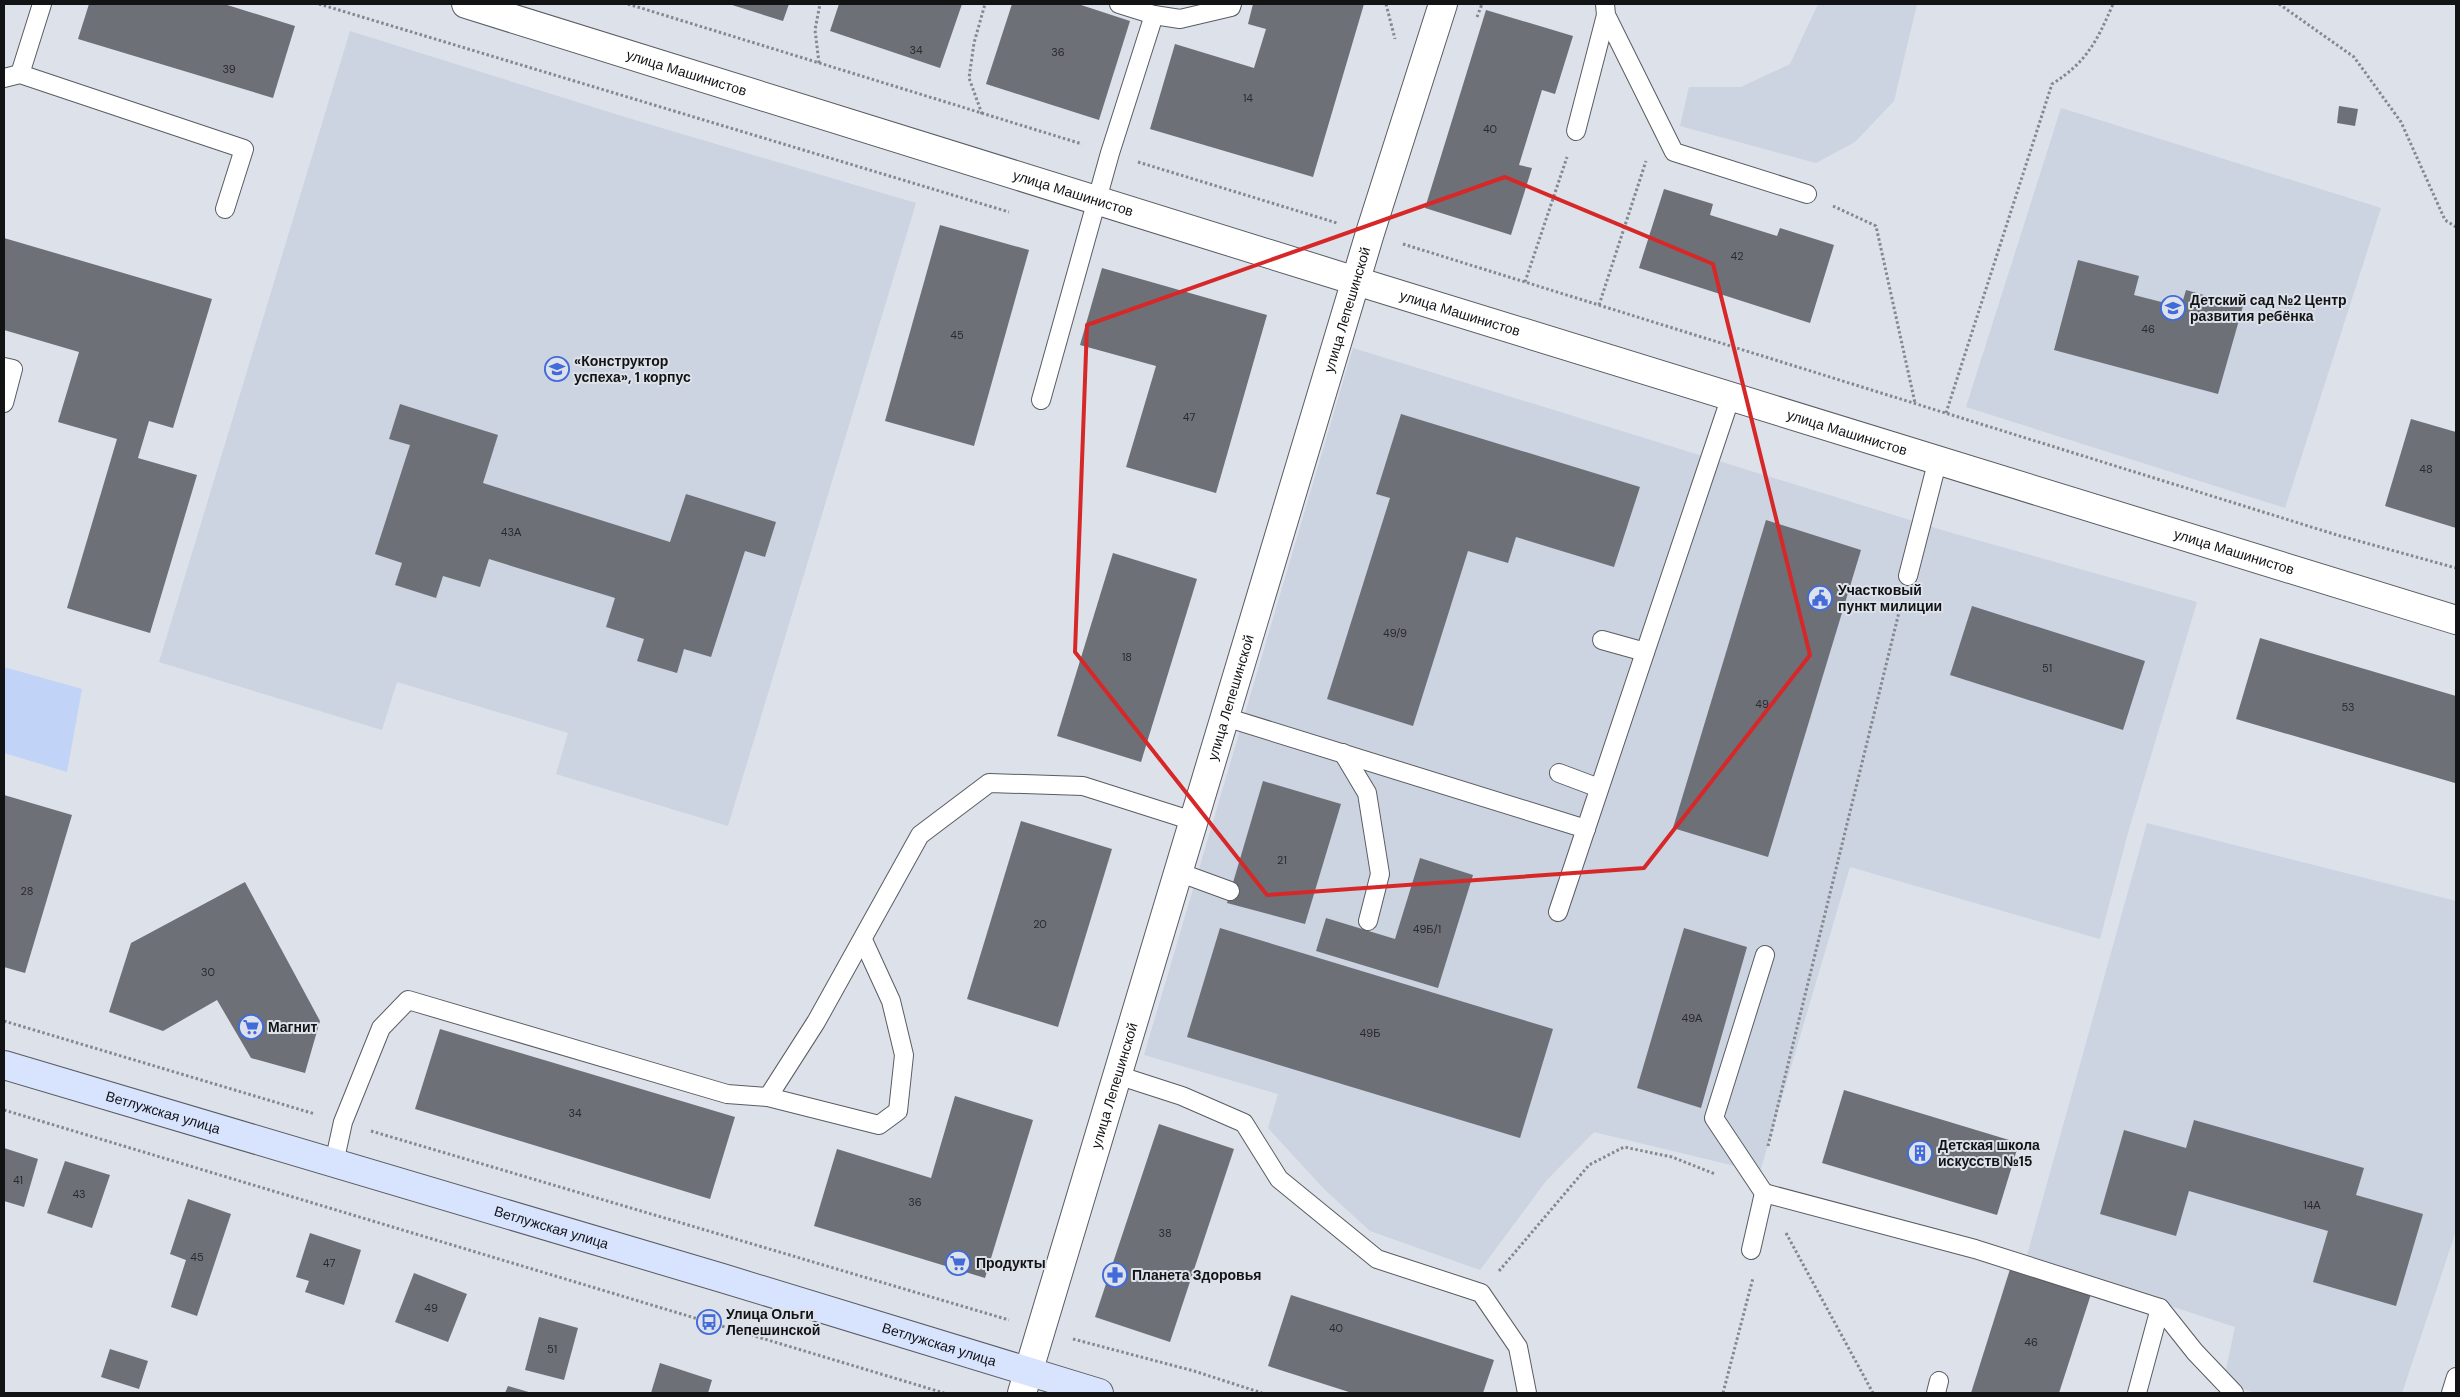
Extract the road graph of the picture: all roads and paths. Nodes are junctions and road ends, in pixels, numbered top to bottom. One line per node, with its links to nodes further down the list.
1 (42, 4): 14 (lane)
2 (466, 4): 20 (street, улица Машинистов)
3 (628, 4): 13 (path)
4 (820, 4): 13 (path)
5 (985, 4): 15 (path)
6 (1119, 4): 12 (lane)
7 (1232, 4): 12 (lane)
8 (1443, 4): 23 (street, улица Лепешинской)
9 (2113, 4): 32 (path)
10 (2279, 4): 22 (path)
11 (1605, 9): 16 (lane); 17 (lane)
12 (1154, 15): 18 (lane)
13 (819, 63): 15 (path)
14 (12, 76): 21 (lane)
15 (982, 114): 18 (path)
16 (1659, 121): 19 (lane); 26 (path)
17 (1576, 132): 25 (path)
18 (1110, 153): 20 (lane); 23 (path)
19 (1807, 194): 31 (path)
20 (1097, 200): 24 (street, улица Машинистов); 29 (lane)
21 (225, 209)
22 (2456, 227)
23 (1370, 233): 24 (street, улица Лепешинской); 25 (path)
24 (1356, 281): 28 (street, улица Машинистов); 39 (street, улица Лепешинской)
25 (1525, 282): 26 (path)
26 (1599, 305): 31 (path)
27 (4, 367): 30 (lane)
28 (1731, 396): 33 (street, улица Машинистов); 38 (lane)
29 (1041, 400)
30 (4, 403)
31 (1915, 404): 32 (path)
32 (1946, 413): 34 (path)
33 (1938, 459): 35 (lane); 36 (street, улица Машинистов)
34 (2456, 568)
35 (1908, 576): 56 (path)
36 (2456, 620)
37 (1602, 640): 38 (lane)
38 (1646, 652): 42 (lane)
39 (1225, 717): 40 (lane); 43 (street, улица Лепешинской)
40 (1343, 753): 44 (lane); 48 (lane)
41 (1559, 773): 42 (lane)
42 (1600, 788): 44 (lane)
43 (1194, 821): 45 (street, улица Лепешинской); 49 (lane)
44 (1586, 829): 47 (lane)
45 (1178, 872): 46 (lane); 52 (street, улица Лепешинской)
46 (1230, 891)
47 (1558, 912)
48 (1368, 921)
49 (863, 940): 53 (lane); 53 (lane)
50 (1765, 955): 56 (lane)
51 (4, 1065): 55 (main road, Ветлужская улица)
52 (1117, 1075): 60 (lane); 62 (street, улица Лепешинской)
53 (768, 1097): 55 (lane)
54 (4, 1110): 65 (path)
55 (334, 1163): 64 (main road, Ветлужская улица)
56 (1764, 1193): 58 (lane); 60 (path); 61 (lane); 70 (path)
57 (741, 1241): 62 (path)
58 (1751, 1250)
59 (1755, 1272): 69 (path)
60 (1481, 1293): 68 (lane)
61 (2160, 1308): 71 (lane); 72 (lane)
62 (1041, 1330): 64 (street, улица Лепешинской); 67 (path)
63 (2456, 1376): 73 (lane)
64 (1025, 1382): 66 (main road, Ветлужская улица)
65 (944, 1393)
66 (1099, 1393)
67 (1262, 1393)
68 (1527, 1393)
69 (1723, 1393)
70 (1873, 1393)
71 (2137, 1393)
72 (2234, 1393)
73 (2451, 1393)

